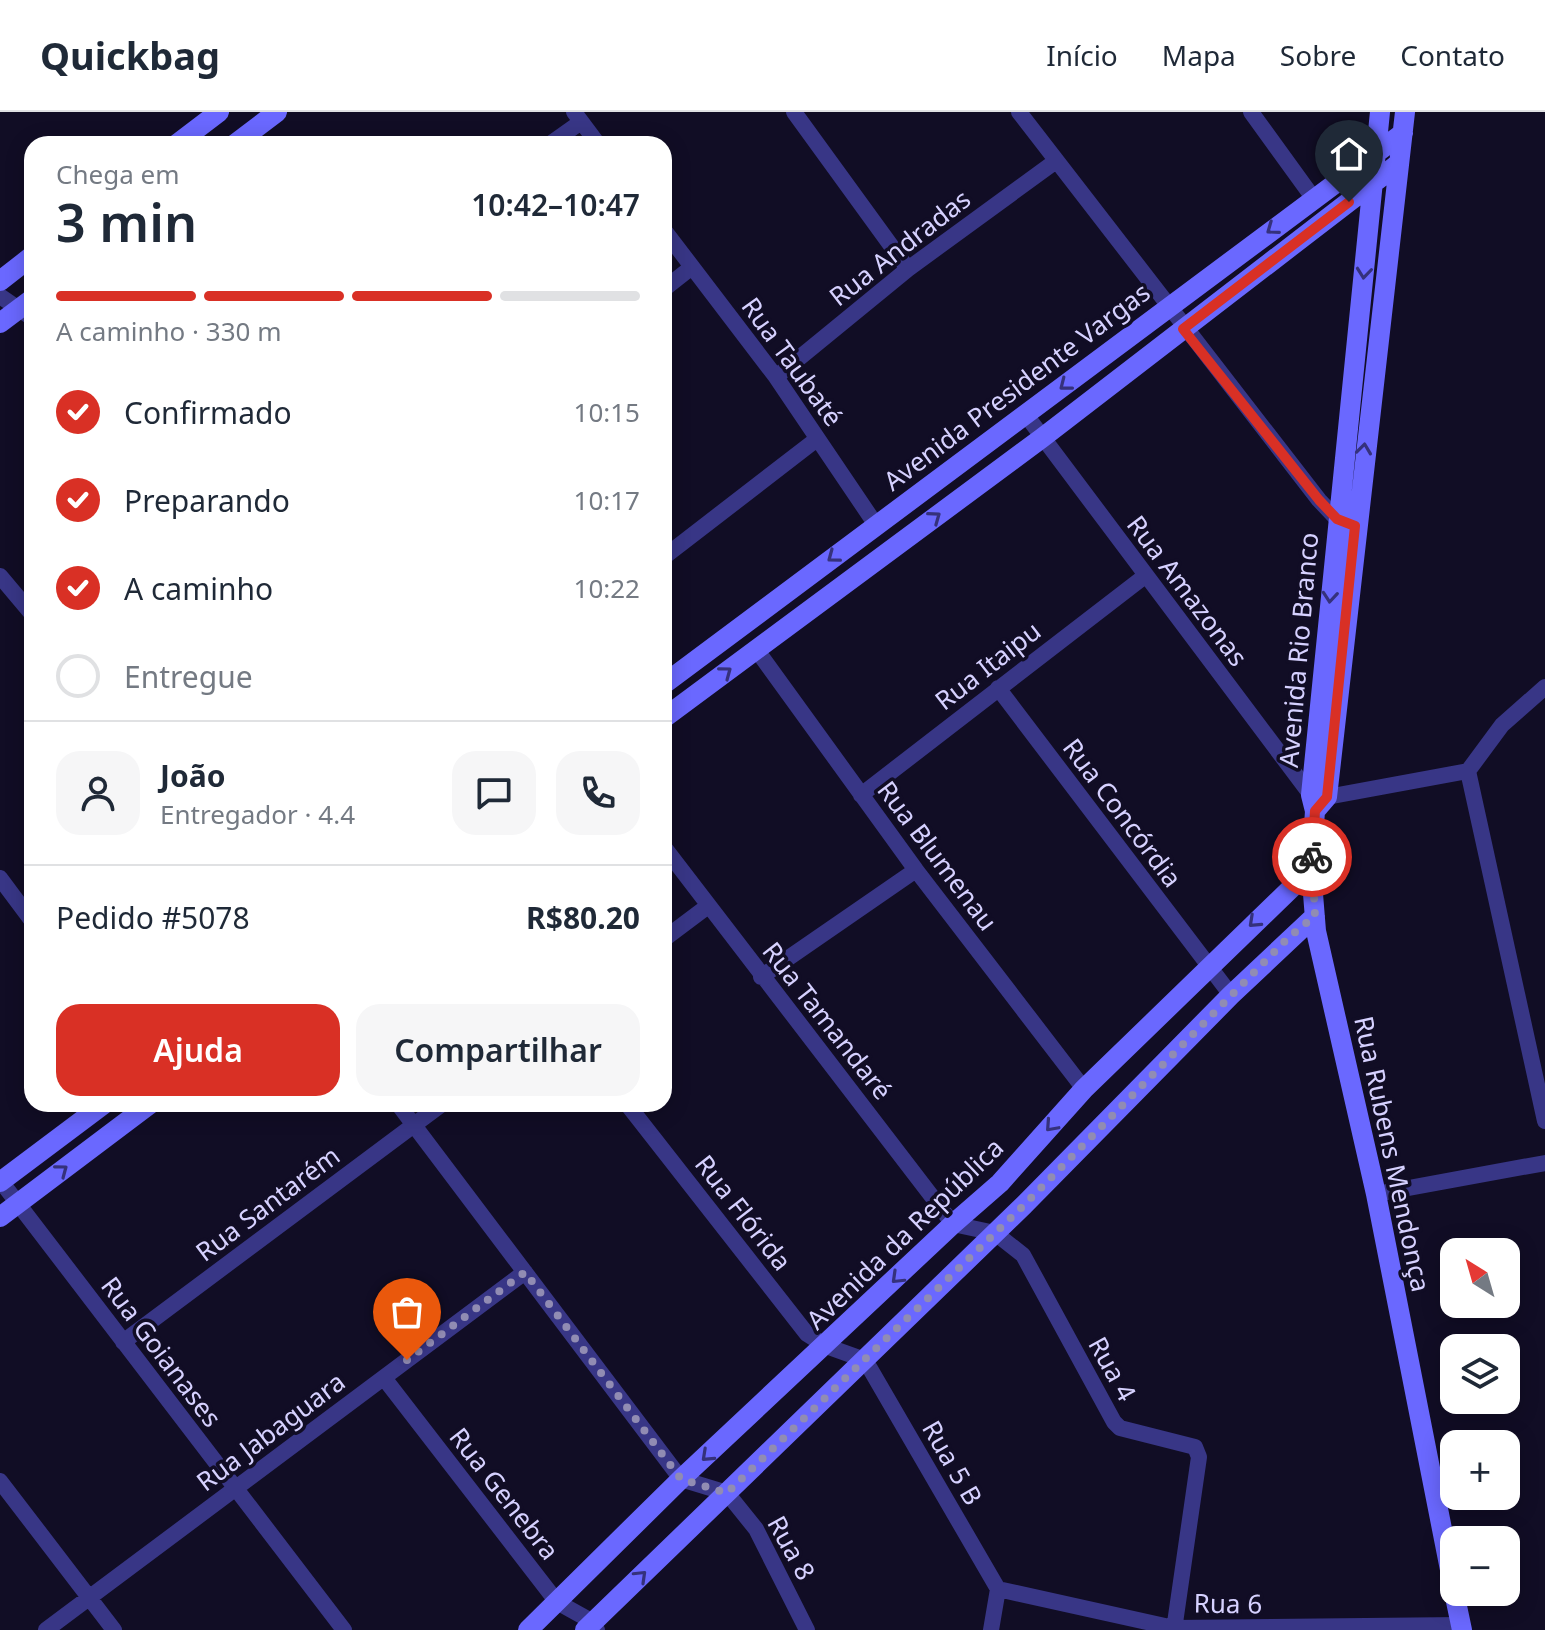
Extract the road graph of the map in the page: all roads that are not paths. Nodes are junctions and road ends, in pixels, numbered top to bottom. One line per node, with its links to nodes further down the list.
1 (219, 112): 9 (street)
2 (277, 112): 10 (street)
3 (794, 112): 21 (street)
4 (1019, 112): 14 (street)
5 (1251, 112): 17 (street)
6 (1380, 112): 13 (street, Avenida Rio Branco)
7 (578, 117): 11 (street); 12 (street)
8 (1404, 122): 13 (street, Avenida Presidente Vargas); 15 (street, Avenida Rio Branco)
9 (188, 136)
10 (246, 136)
11 (558, 136)
12 (592, 136)
13 (1376, 152): 16 (street, Avenida Rio Branco); 17 (street, Avenida Presidente Vargas)
14 (1056, 161): 21 (street, Rua Andradas); 25 (street)
15 (1398, 164): 16 (street, Avenida Presidente Vargas); 34 (street, Avenida Rio Branco, one-way to 15)
16 (1373, 184): 29 (street, Avenida Presidente Vargas); 34 (street, Avenida Rio Branco, one-way to 34)
17 (1314, 199): 25 (street, Avenida Presidente Vargas, one-way to 25)
18 (672, 241): 20 (street, Rua Taubaté)
19 (24, 262): 22 (street)
20 (692, 267): 23 (street); 30 (street, Rua Taubaté)
21 (908, 269): 30 (street, Rua Andradas)
22 (0, 281)
23 (672, 283)
24 (0, 296): 26 (street)
25 (1167, 307): 29 (street); 31 (street, Avenida Presidente Vargas, one-way to 31)
26 (24, 308)
27 (24, 311): 28 (street)
28 (0, 323)
29 (1183, 329): 32 (street, Avenida Presidente Vargas); 34 (street)
30 (776, 377): 33 (street, Rua Taubaté)
31 (1026, 415): 32 (street, Rua Amazonas); 35 (street, Avenida Presidente Vargas)
32 (1042, 438): 38 (street, Rua Amazonas); 40 (street, Avenida Presidente Vargas, one-way to 32)
33 (817, 439): 35 (street, Rua Taubaté); 36 (street)
34 (1346, 523): 47 (street, Avenida Rio Branco)
35 (876, 525): 41 (street, Avenida Presidente Vargas, one-way to 41)
36 (672, 551)
37 (0, 576): 39 (street)
38 (1145, 576): 43 (street, Rua Itaipu); 47 (street, Rua Amazonas)
39 (24, 604)
40 (756, 649): 44 (street, Avenida Presidente Vargas, one-way to 40); 46 (street, Rua Blumenau)
41 (672, 678)
42 (1545, 687): 45 (street)
43 (998, 688): 46 (street, Rua Itaipu); 56 (street, Rua Concórdia)
44 (672, 712)
45 (1468, 771): 47 (street); 65 (street)
46 (861, 795): 50 (street, Rua Blumenau)
47 (1318, 801): 49 (street, Avenida Rio Branco)
48 (672, 858): 52 (street, Rua Tamandaré)
49 (1311, 869): 54 (street, Rua Rubens Mendonça); 56 (street, Avenida da República, one-way to 56)
50 (916, 870): 57 (street); 59 (street, Rua Blumenau)
51 (0, 878): 53 (street)
52 (708, 906): 55 (street); 57 (street, Rua Tamandaré)
53 (24, 910)
54 (1315, 916): 58 (street); 69 (street, Rua Rubens Mendonça)
55 (672, 933)
56 (1207, 967): 58 (street, Rua Concórdia); 59 (street, Avenida da República)
57 (761, 977): 72 (street, Rua Tamandaré)
58 (1231, 995): 73 (street)
59 (1084, 1089): 72 (street, Avenida da República, one-way to 72)
60 (93, 1112): 68 (street)
61 (139, 1112): 70 (street, one-way to 61)
62 (404, 1112): 66 (street)
63 (431, 1112): 66 (street, Rua Santarém)
64 (633, 1112): 76 (street, Rua Flórida)
65 (1545, 1121)
66 (414, 1125): 74 (street); 75 (street, Rua Santarém)
67 (1545, 1163): 69 (street)
68 (0, 1181): 70 (street, Rua Goianases)
69 (1376, 1194): 83 (street, Rua Rubens Mendonça)
70 (18, 1204): 71 (street); 75 (street, Rua Goianases)
71 (0, 1217)
72 (953, 1224): 73 (street, Rua 4); 76 (street, Avenida da República, one-way to 76)
73 (995, 1233): 77 (street); 90 (street, Rua 4)
74 (525, 1272): 78 (street, Rua Jabaguara); 79 (street)
75 (123, 1342): 81 (street, Rua Goianases)
76 (826, 1346): 77 (street); 79 (street, Avenida da República, one-way to 79)
77 (865, 1360): 82 (street); 84 (street, Rua 5 B)
78 (384, 1378): 81 (street, Rua Jabaguara); 86 (street, Rua Genebra)
79 (681, 1479): 82 (street); 86 (street, Avenida da República)
80 (0, 1481): 85 (street)
81 (235, 1488): 85 (street, Rua Jabaguara); 93 (street, Rua Goianases)
82 (727, 1493): 88 (street, one-way to 82); 95 (street, Rua 8)
83 (1441, 1526)
84 (998, 1589): 90 (street, Rua 6); 96 (street)
85 (89, 1598): 91 (street, Rua Jabaguara); 92 (street)
86 (557, 1602): 88 (street); 94 (street, Avenida da República)
87 (1457, 1606): 89 (street, Rua Rubens Mendonça)
88 (592, 1627)
89 (1462, 1628): 97 (street, Rua 6)
90 (1174, 1629): 97 (street, Rua 6)
91 (46, 1630)
92 (114, 1630)
93 (344, 1630)
94 (528, 1630)
95 (807, 1630)
96 (991, 1630)
97 (1284, 1630)

